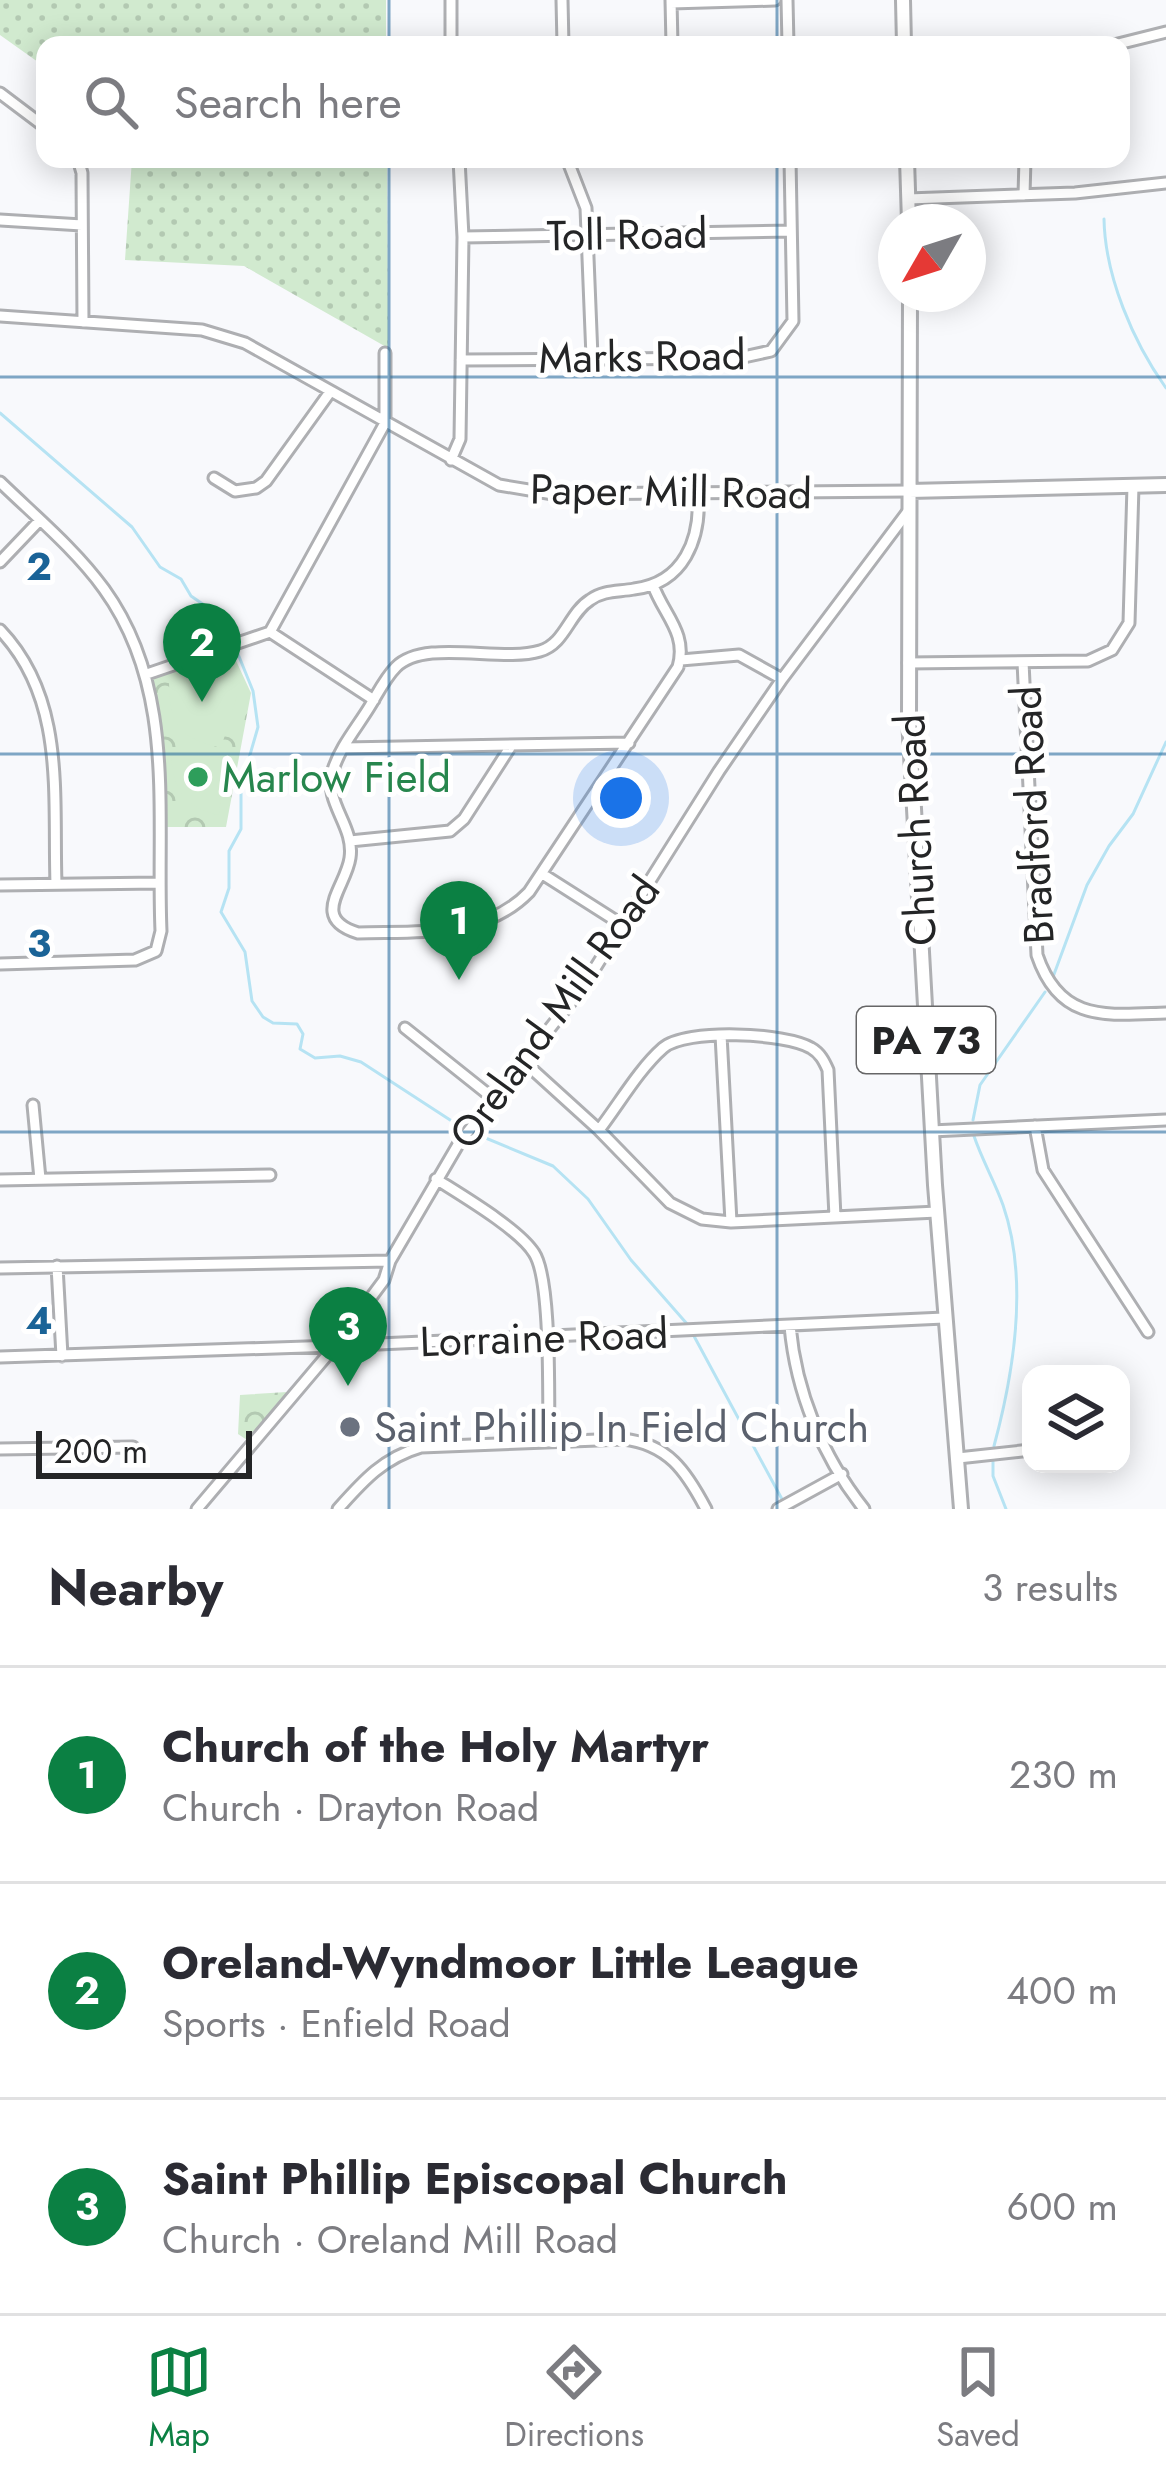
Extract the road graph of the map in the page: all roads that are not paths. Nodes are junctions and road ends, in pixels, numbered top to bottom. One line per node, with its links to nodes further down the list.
1 (451, 0): 8 (street)
2 (562, 0): 9 (street)
3 (775, 0): 6 (street)
4 (787, 0): 11 (street)
5 (903, 0): 12 (main road)
6 (671, 1): 10 (street)
7 (1166, 32): 13 (street)
8 (451, 36)
9 (563, 36)
10 (672, 36)
11 (788, 36)
12 (904, 36)
13 (1130, 41)
14 (0, 93): 15 (street)
15 (36, 120)
16 (81, 168): 27 (street)
17 (459, 168): 30 (street)
18 (570, 168): 29 (street)
19 (790, 168): 28 (street)
20 (907, 168): 24 (main road)
21 (1024, 168): 23 (street)
22 (1166, 183): 23 (street)
23 (1024, 195): 24 (street)
24 (908, 199): 25 (main road)
25 (908, 204)
26 (0, 220): 27 (street)
27 (82, 225): 33 (street)
28 (791, 231): 29 (street, Toll Road); 35 (street, Marks Road)
29 (587, 235): 30 (street, Toll Road); 35 (street)
30 (463, 237): 36 (street)
31 (910, 312): 44 (main road, Church Road / PA 73)
32 (0, 316): 33 (street, Paper Mill Road)
33 (83, 322): 37 (street, Paper Mill Road)
34 (385, 353): 38 (street)
35 (592, 357): 36 (street, Marks Road)
36 (461, 360): 39 (street)
37 (330, 392): 38 (street, Paper Mill Road); 40 (street)
38 (385, 422): 39 (street, Paper Mill Road); 51 (street)
39 (451, 460): 45 (street, Paper Mill Road)
40 (214, 478)
41 (0, 482): 47 (street)
42 (1166, 484): 43 (main road, Paper Mill Road)
43 (1133, 486): 44 (main road, Paper Mill Road); 53 (street)
44 (909, 491): 45 (street, Paper Mill Road); 46 (main road, Church Road / PA 73)
45 (698, 494): 49 (street)
46 (909, 510): 54 (main road, Church Road / PA 73); 56 (street, Oreland Mill Road)
47 (40, 520): 48 (street); 55 (street)
48 (0, 562)
49 (652, 585): 52 (street); 57 (street)
50 (0, 630): 64 (street)
51 (270, 632): 55 (street); 57 (street)
52 (680, 660): 56 (street); 58 (street)
53 (1023, 662): 54 (street); 68 (street, Bradford Road)
54 (908, 663): 77 (main road, Church Road / PA 73)
55 (147, 674): 63 (street)
56 (782, 679): 66 (street, Oreland Mill Road)
57 (374, 700): 60 (street)
58 (629, 743): 59 (street); 62 (street)
59 (511, 746): 60 (street); 61 (street)
60 (344, 748): 61 (street)
61 (350, 841): 62 (street)
62 (544, 875): 66 (street)
63 (159, 883): 64 (street); 67 (street)
64 (56, 884): 65 (street)
65 (0, 885)
66 (621, 924): 71 (street, Oreland Mill Road)
67 (0, 964)
68 (1166, 1012)
69 (405, 1028): 72 (street)
70 (721, 1035): 76 (street); 83 (street); 84 (street)
71 (523, 1061): 72 (street, Oreland Mill Road); 76 (street)
72 (494, 1099): 79 (street, Oreland Mill Road)
73 (33, 1105): 80 (street)
74 (1166, 1120): 75 (street)
75 (1034, 1126): 77 (street); 90 (street)
76 (599, 1130): 84 (street)
77 (931, 1132): 82 (main road, Church Road / PA 73)
78 (270, 1175): 80 (street)
79 (436, 1178): 85 (street, Oreland Mill Road); 91 (street)
80 (40, 1179): 81 (street)
81 (0, 1180)
82 (937, 1212): 83 (street); 88 (main road, Church Road / PA 73)
83 (835, 1217): 84 (street)
84 (731, 1222)
85 (390, 1261): 86 (street); 92 (street, Oreland Mill Road)
86 (57, 1266): 87 (street); 93 (street)
87 (0, 1268)
88 (944, 1318): 89 (street, Lorraine Road); 99 (main road, Church Road / PA 73)
89 (790, 1326): 91 (street, Lorraine Road); 100 (street)
90 (1148, 1332)
91 (545, 1337): 92 (street, Lorraine Road); 95 (street)
92 (335, 1346): 93 (street, Lorraine Road); 102 (street, Oreland Mill Road)
93 (62, 1356): 94 (street, Lorraine Road)
94 (0, 1357)
95 (549, 1442): 103 (street); 104 (street)
96 (133, 1448): 97 (street)
97 (0, 1449)
98 (1022, 1451): 99 (street)
99 (958, 1458): 106 (main road, Church Road / PA 73)
100 (842, 1474): 101 (street); 105 (street)
101 (782, 1507)
102 (197, 1509)
103 (338, 1509)
104 (706, 1509)
105 (863, 1509)
106 (961, 1509)

